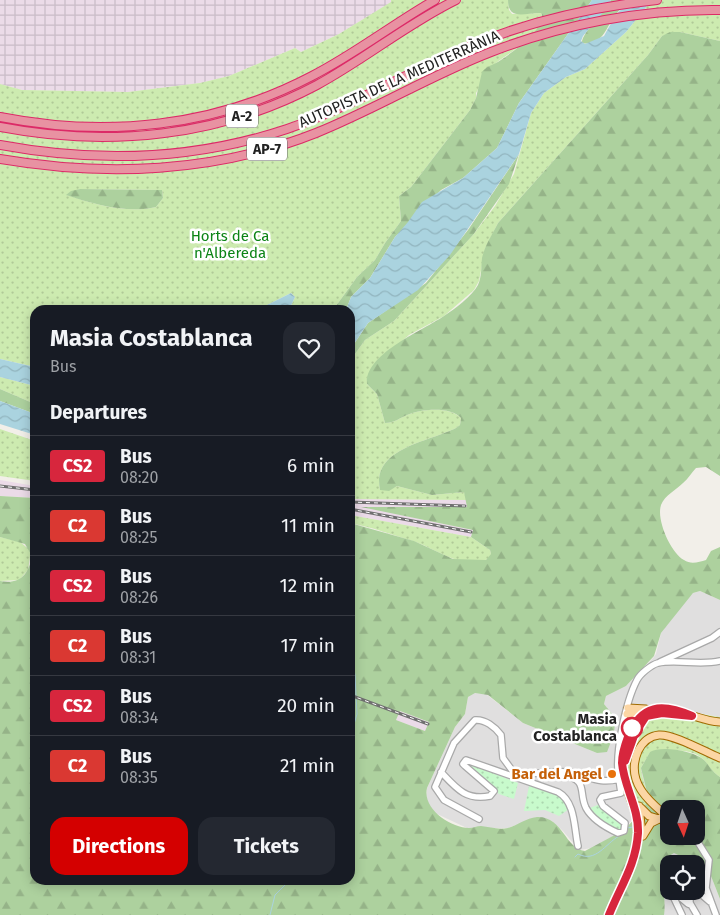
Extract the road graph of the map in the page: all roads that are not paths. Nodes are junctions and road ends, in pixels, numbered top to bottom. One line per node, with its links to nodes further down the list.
1 (435, 0): 5 (highway, A-2)
2 (456, 0): 6 (highway, A-2)
3 (656, 0): 7 (highway, AUTOPISTA DE LA MEDITERRÀNIA / AP-7)
4 (720, 10): 8 (highway, AUTOPISTA DE LA MEDITERRÀNIA / AP-7)
5 (0, 117)
6 (0, 127)
7 (0, 146)
8 (0, 159)
9 (720, 632): 11 (street)
10 (720, 661): 11 (street)
11 (657, 663): 12 (street)
12 (632, 712): 13 (main road); 15 (main road); 17 (main road); 21 (street)
13 (652, 712): 14 (main road); 15 (main road)
14 (720, 722)
15 (635, 733): 17 (main road)
16 (720, 758): 23 (main road)
17 (623, 769): 21 (main road)
18 (441, 772): 20 (street); 20 (street); 25 (street)
19 (551, 772): 20 (street); 21 (street); 21 (street)
20 (512, 775): 31 (street)
21 (622, 780): 22 (main road)
22 (637, 808): 26 (main road); 27 (main road); 28 (main road)
23 (660, 813)
24 (660, 818): 26 (main road)
25 (479, 819)
26 (650, 819): 27 (main road); 29 (main road)
27 (642, 820): 28 (main road); 29 (main road)
28 (638, 831): 32 (main road)
29 (642, 838): 32 (main road)
30 (700, 845): 36 (street)
31 (578, 846)
32 (627, 879): 37 (main road)
33 (705, 897): 36 (street)
34 (689, 900): 35 (street)
35 (690, 903): 38 (street); 39 (street)
36 (712, 903): 40 (street)
37 (609, 915)
38 (682, 915)
39 (697, 915)
40 (716, 915)

